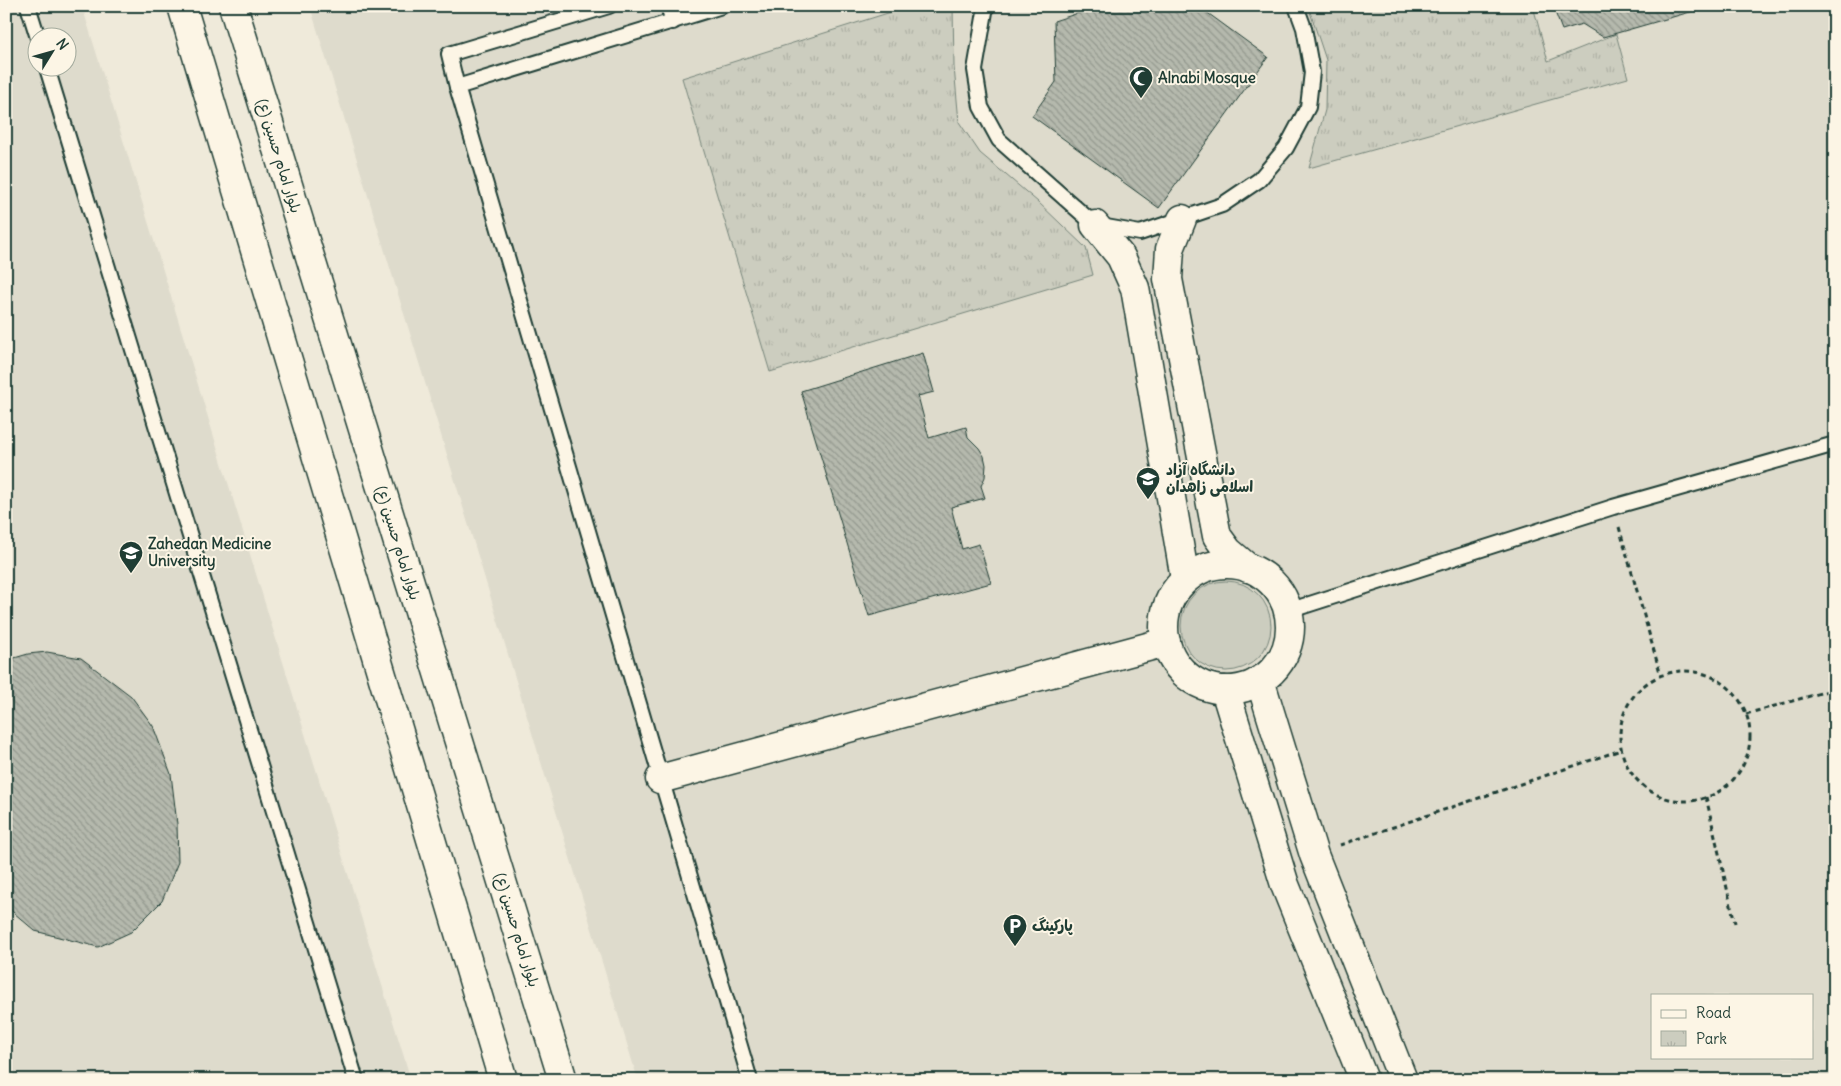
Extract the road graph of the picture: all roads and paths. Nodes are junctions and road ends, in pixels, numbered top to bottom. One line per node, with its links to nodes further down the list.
1 (28, 6): 10 (lane)
2 (182, 6): 32 (street)
3 (232, 6): 33 (street, بلوار امام حسین (ع))
4 (609, 6): 12 (lane)
5 (668, 6): 9 (lane)
6 (722, 6): 9 (lane)
7 (986, 6): 14 (lane)
8 (1296, 6): 13 (lane)
9 (673, 22): 12 (lane)
10 (35, 28)
11 (50, 78): 31 (lane)
12 (457, 87): 27 (lane)
13 (1182, 219): 14 (lane); 17 (street)
14 (1095, 224): 18 (street)
15 (1835, 444): 16 (lane)
16 (1613, 507): 19 (lane); 21 (path)
17 (1248, 568): 18 (street); 19 (street)
18 (1185, 579): 20 (street)
19 (1288, 611): 22 (street)
20 (1166, 642): 24 (street); 27 (street)
21 (1661, 676): 25 (path); 26 (path)
22 (1260, 680): 24 (street); 29 (street)
23 (1835, 689): 25 (path)
24 (1225, 690): 35 (street)
25 (1746, 714): 28 (path)
26 (1621, 750): 28 (path); 29 (path)
27 (660, 779): 34 (lane)
28 (1706, 798): 30 (path)
29 (1314, 855): 36 (street)
30 (1735, 924)
31 (356, 1080)
32 (503, 1080)
33 (563, 1080)
34 (750, 1080)
35 (1364, 1080)
36 (1403, 1080)

